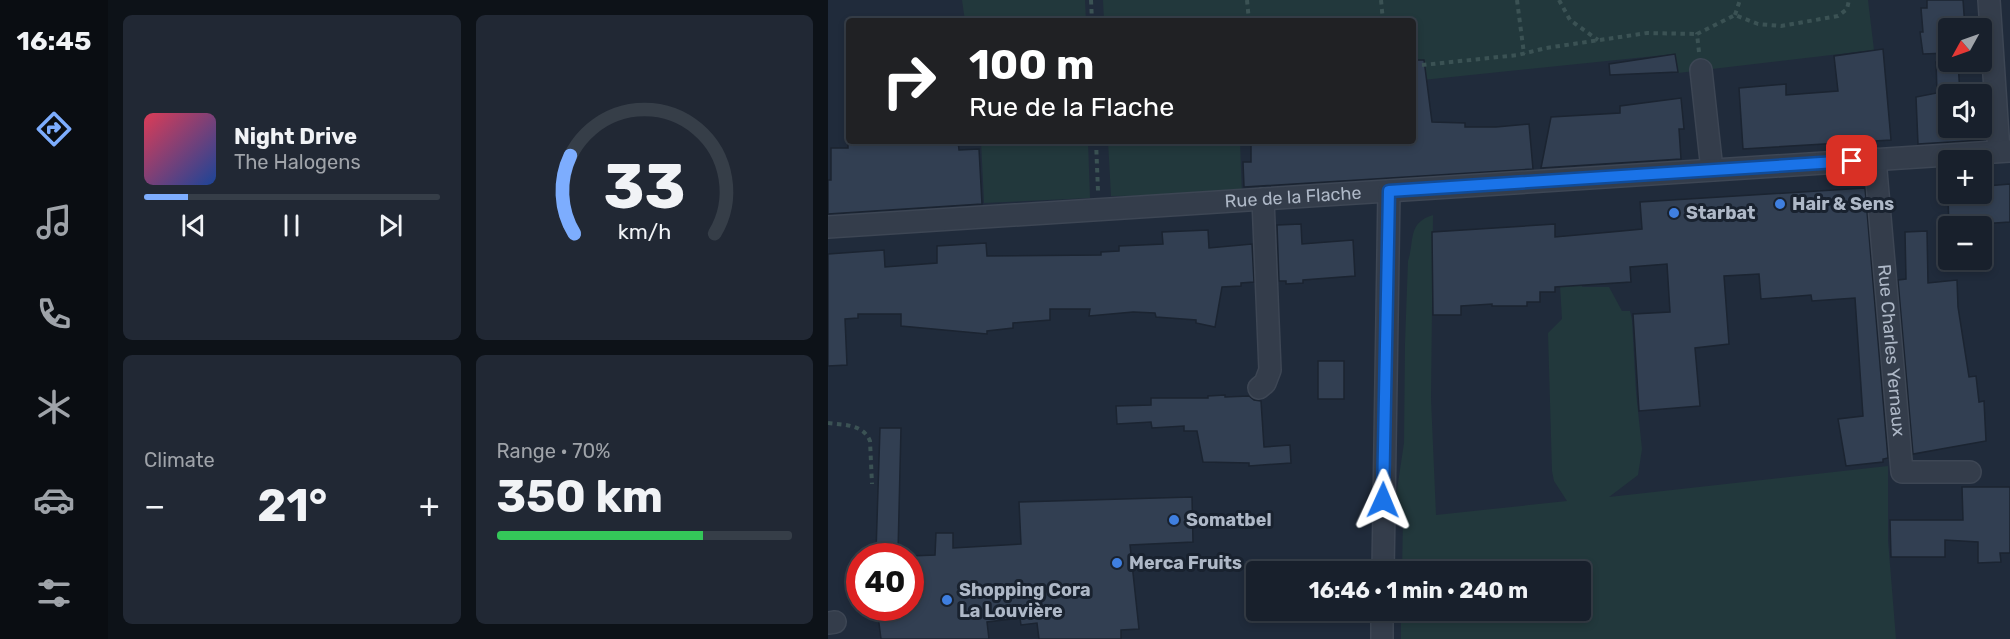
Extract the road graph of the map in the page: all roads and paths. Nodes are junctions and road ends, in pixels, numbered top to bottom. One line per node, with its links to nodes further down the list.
1 (1091, 0): 10 (path)
2 (1247, 0): 11 (path)
3 (1381, 0): 12 (path)
4 (1517, 0): 15 (path)
5 (1559, 0): 14 (path)
6 (1740, 0): 9 (path)
7 (1848, 0): 9 (path)
8 (1989, 0): 19 (street)
9 (1734, 15): 13 (path)
10 (1092, 18)
11 (1249, 18)
12 (1383, 18)
13 (1697, 34): 14 (path); 17 (path)
14 (1599, 40): 15 (path)
15 (1524, 54): 16 (path)
16 (1416, 66)
17 (1701, 70): 21 (street)
18 (1096, 144): 24 (path)
19 (2004, 151): 20 (street, Rue de la Flache)
20 (1875, 159): 21 (street, Rue de la Flache); 28 (street, Rue Charles Yernaux)
21 (1712, 170): 22 (street, Rue de la Flache)
22 (1389, 191): 23 (street, Rue de la Flache); 30 (street)
23 (1263, 199): 24 (street, Rue de la Flache); 26 (street)
24 (1098, 210): 25 (street, Rue de la Flache)
25 (828, 227)
26 (1259, 388)
27 (828, 423): 29 (path)
28 (1970, 472)
29 (872, 484)
30 (1383, 561)
31 (1382, 621): 32 (street)
32 (1382, 639)

